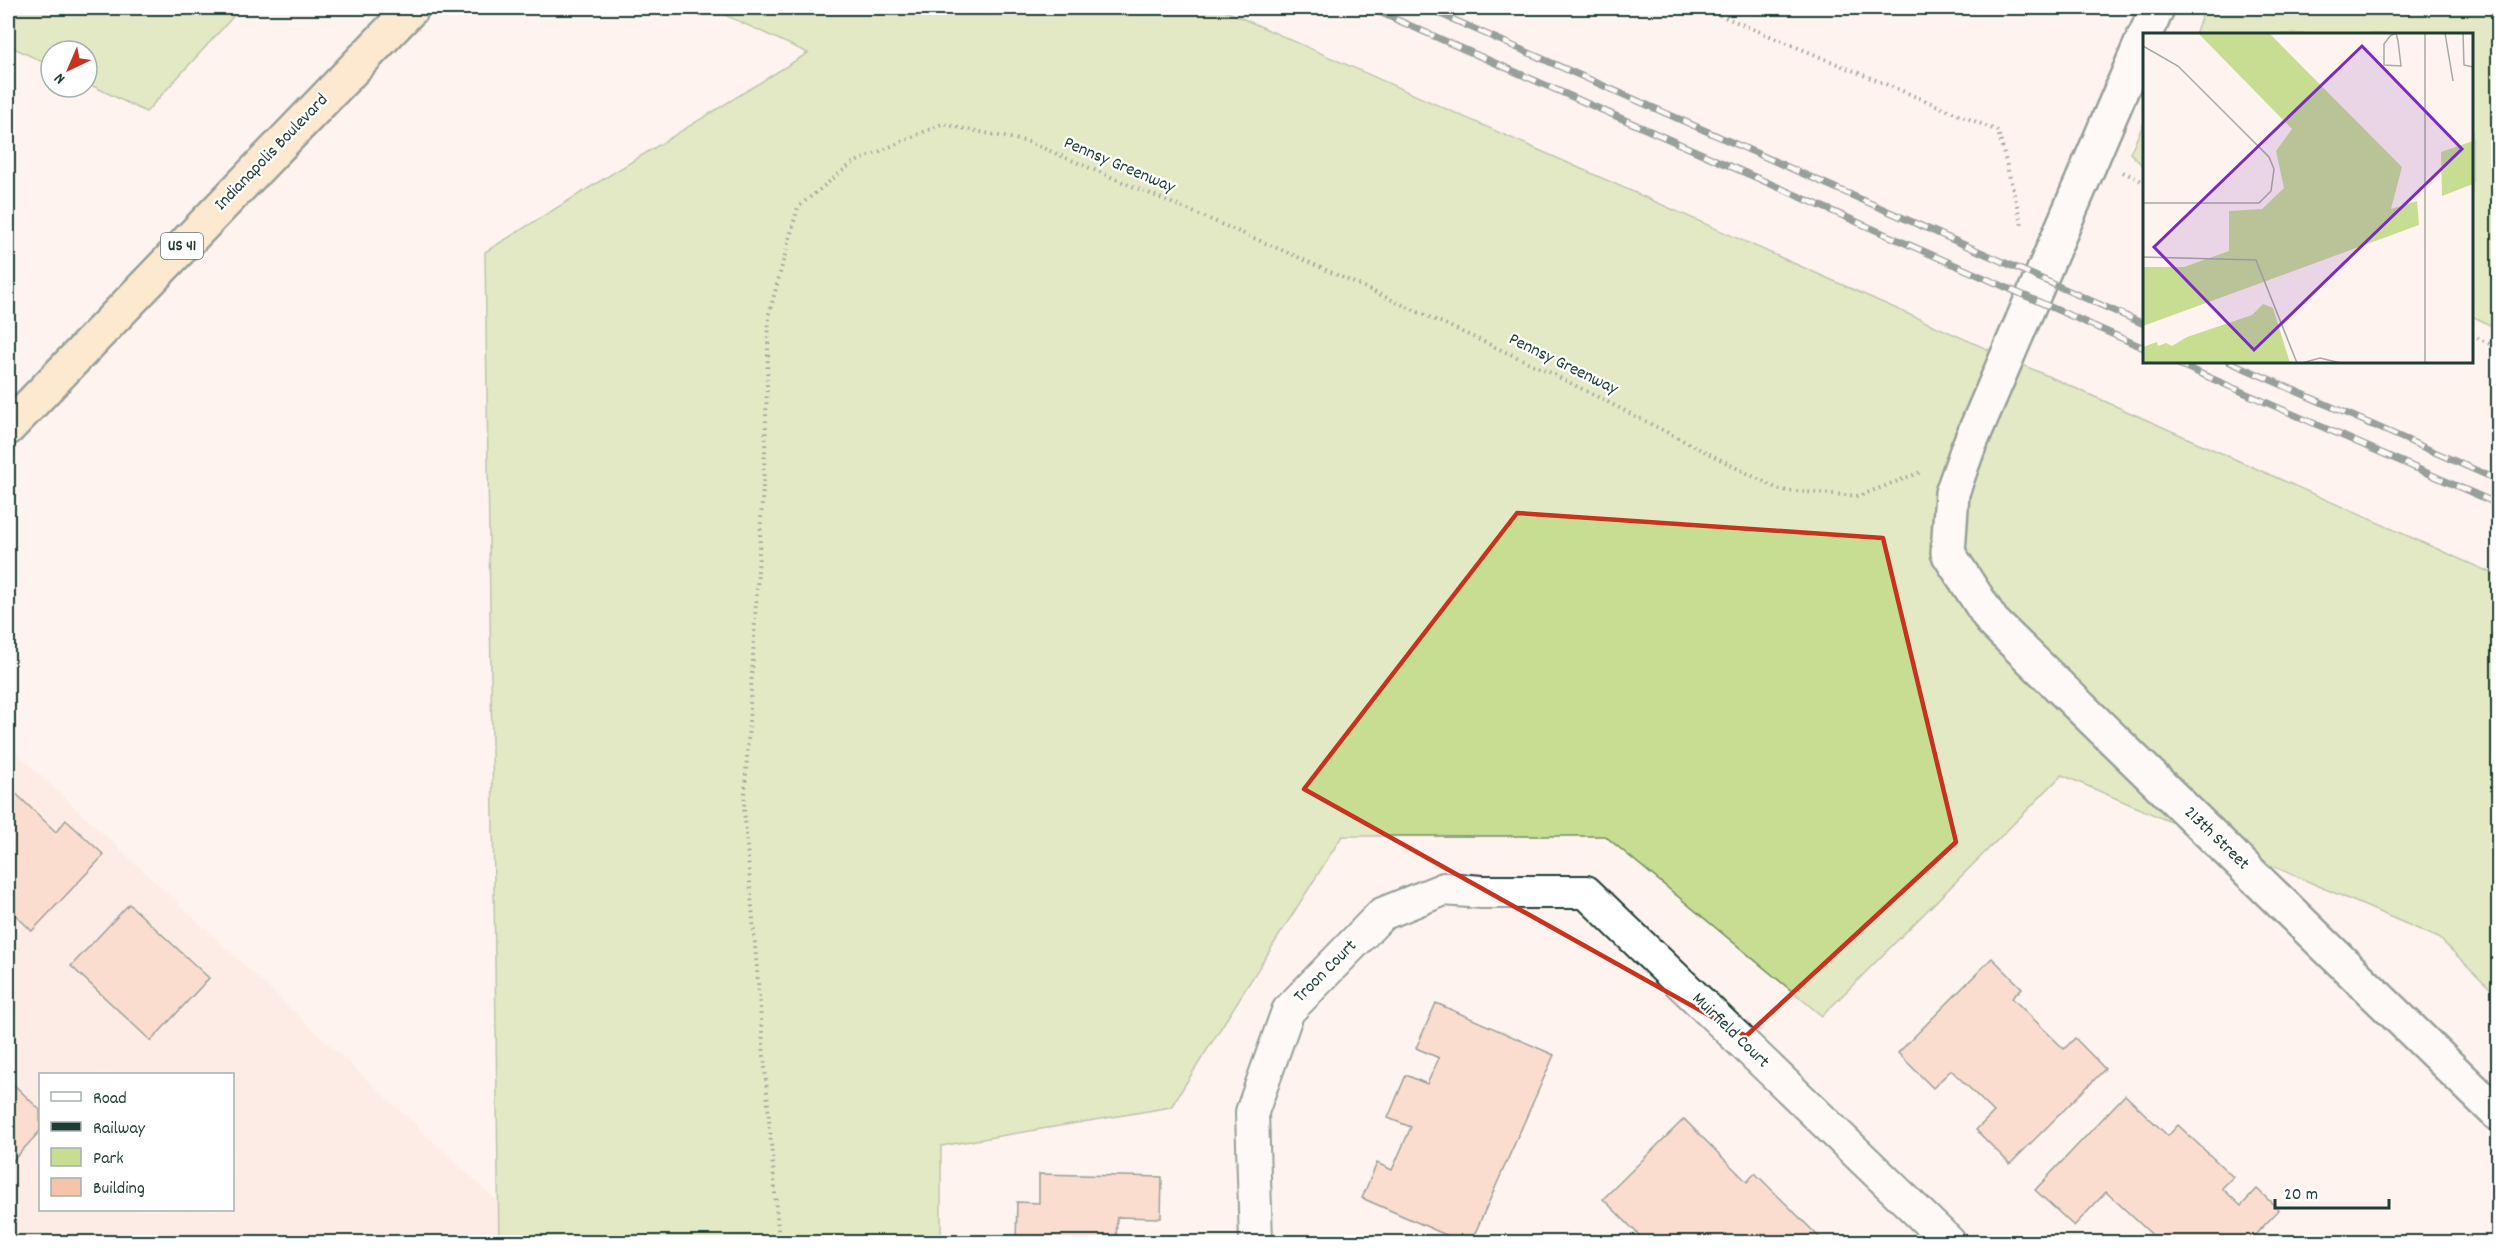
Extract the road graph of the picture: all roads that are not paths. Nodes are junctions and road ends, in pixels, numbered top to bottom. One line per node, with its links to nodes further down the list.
1 (412, 8): 5 (highway, Indianapolis Boulevard / US 41)
2 (2157, 8): 3 (street)
3 (2146, 33)
4 (2143, 41): 7 (street, 213th Street)
5 (8, 428)
6 (1482, 892): 8 (street, Troon Court); 9 (street, Muirfield Court)
7 (2499, 1114)
8 (1256, 1242)
9 (1949, 1242)

